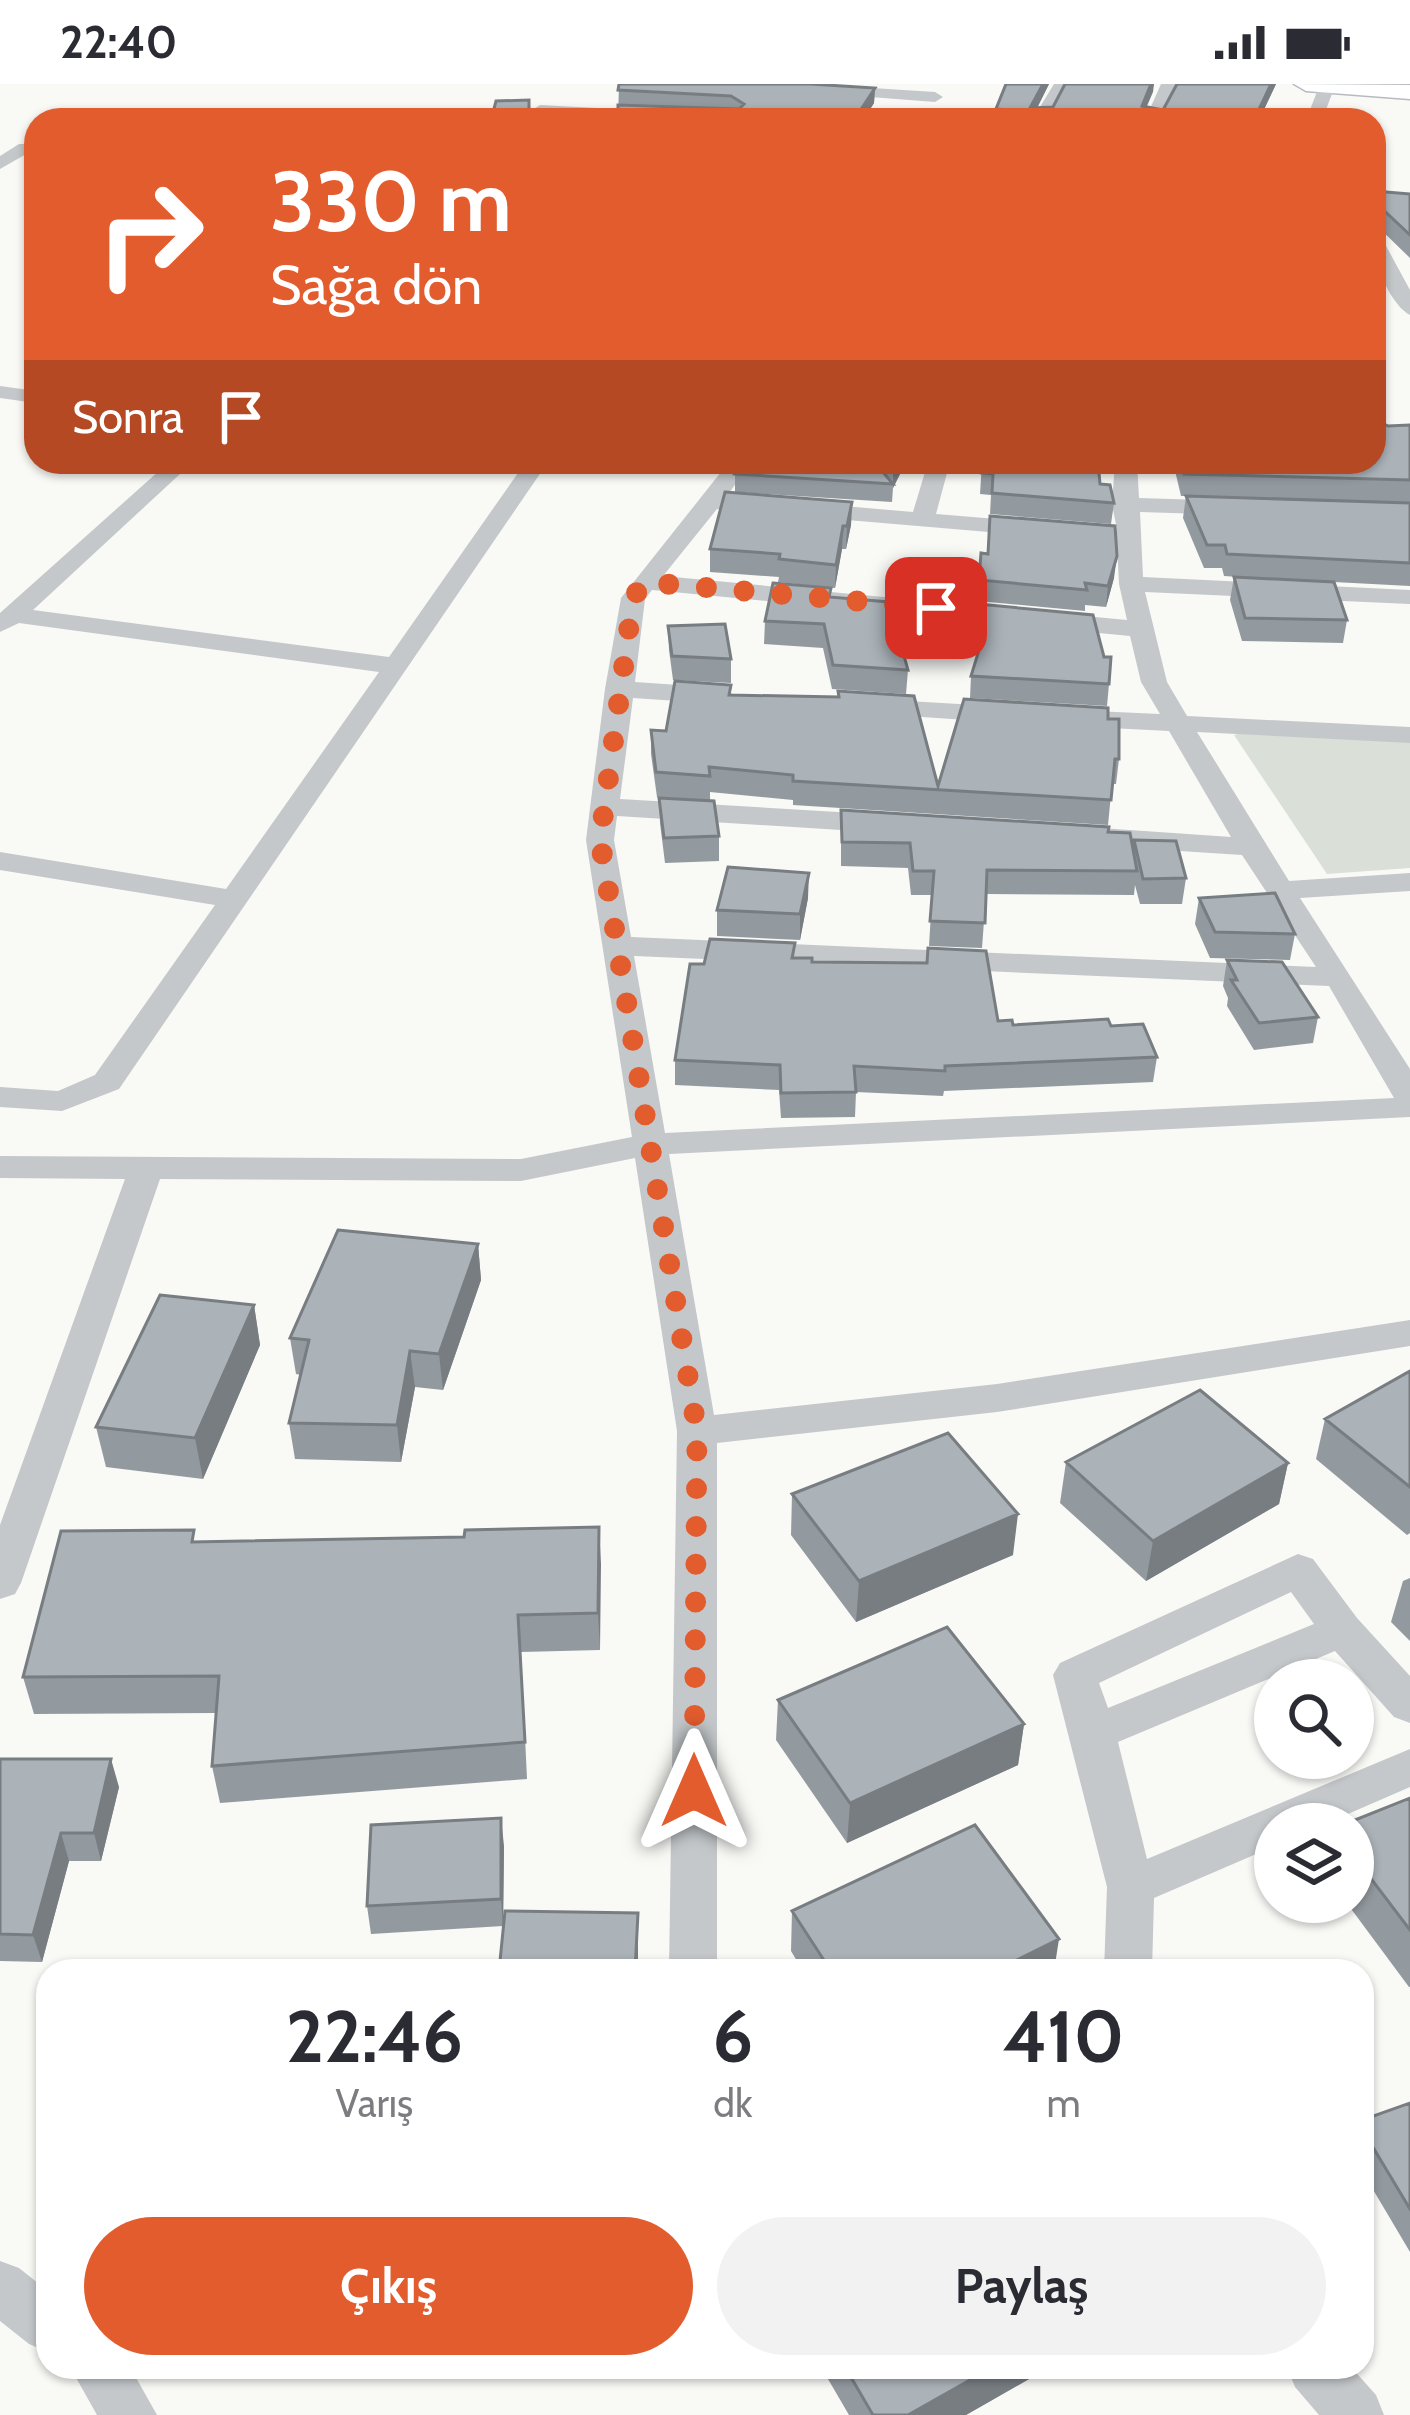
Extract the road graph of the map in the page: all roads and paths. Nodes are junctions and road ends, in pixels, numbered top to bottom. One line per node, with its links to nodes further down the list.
1 (1317, 85): 4 (main road)
2 (817, 90): 3 (street)
3 (940, 91)
4 (1410, 92)
5 (723, 95): 6 (street)
6 (716, 108)
7 (1386, 266): 8 (street)
8 (1407, 304)
9 (169, 474): 22 (street)
10 (529, 474): 24 (street)
11 (732, 474): 14 (street)
12 (936, 474): 17 (street)
13 (1125, 474): 15 (street)
14 (712, 502): 17 (street); 19 (street)
15 (1124, 505): 16 (street); 18 (street)
16 (1267, 509)
17 (923, 518): 18 (street)
18 (1127, 537): 20 (street)
19 (644, 582): 23 (street); 25 (street)
20 (1131, 584): 21 (street); 23 (street)
21 (1410, 597)
22 (6, 620): 24 (street)
23 (1139, 629): 28 (street)
24 (395, 666): 37 (street)
25 (618, 688): 26 (street); 30 (street)
26 (755, 699)
27 (846, 705): 28 (street)
28 (1178, 722): 29 (street); 33 (street)
29 (1410, 735)
30 (604, 807): 31 (street); 38 (street)
31 (923, 826)
32 (1063, 835): 33 (street)
33 (1251, 847): 36 (street)
34 (0, 861): 37 (street)
35 (1410, 882): 36 (street)
36 (1280, 890): 39 (street)
37 (233, 899): 40 (street)
38 (618, 946): 39 (street); 43 (street)
39 (1339, 977): 41 (street)
40 (0, 1097)
41 (1410, 1097)
42 (1410, 1107): 43 (street)
43 (652, 1144): 44 (street); 47 (street)
44 (147, 1166): 45 (street); 48 (street)
45 (0, 1167)
46 (1410, 1333): 47 (street)
47 (697, 1431): 56 (street)
48 (0, 1583)
49 (1342, 1630): 50 (street); 51 (street); 51 (street)
50 (1410, 1705)
51 (1094, 1733): 55 (street)
52 (1410, 1767): 53 (street)
53 (1327, 1803)
54 (1254, 1834): 55 (street)
55 (1131, 1887): 57 (street)
56 (692, 1959)
57 (1128, 1959)
58 (0, 2287): 59 (street)
59 (36, 2316)
60 (106, 2379): 62 (street)
61 (1325, 2379): 63 (street)
62 (129, 2415)
63 (1356, 2415)

